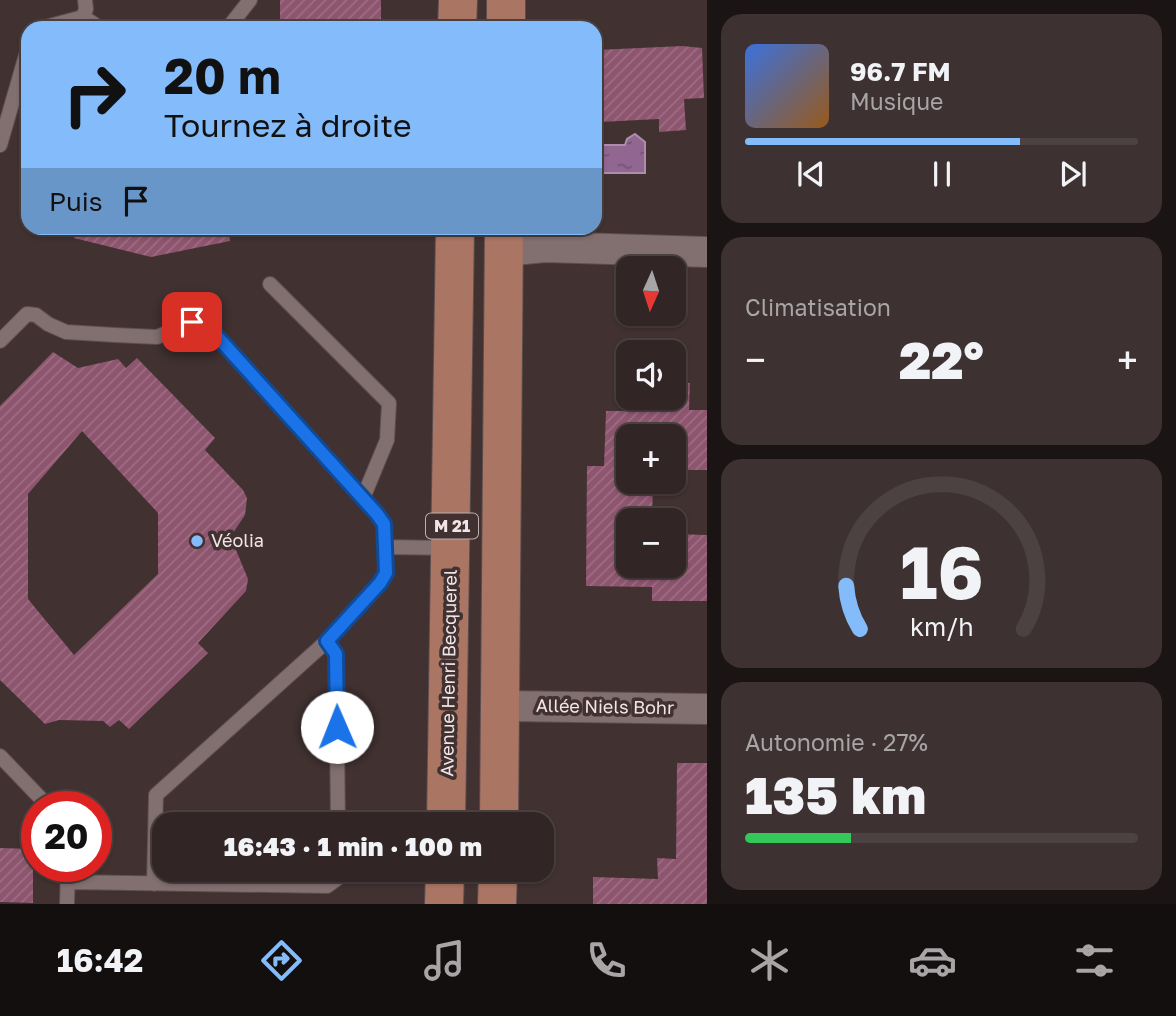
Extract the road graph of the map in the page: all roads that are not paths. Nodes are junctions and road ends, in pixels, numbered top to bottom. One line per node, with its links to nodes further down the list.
1 (85, 0): 5 (lane)
2 (250, 0): 8 (lane)
3 (458, 0): 9 (main road)
4 (506, 0): 10 (main road)
5 (82, 18): 6 (lane); 7 (lane)
6 (70, 21)
7 (87, 21)
8 (234, 21)
9 (457, 21)
10 (506, 21)
11 (21, 72): 12 (lane)
12 (0, 145)
13 (455, 235): 20 (main road, Avenue Henri Becquerel / M 21)
14 (504, 239): 15 (street); 22 (main road, M 21)
15 (707, 251)
16 (270, 284): 18 (lane)
17 (0, 341): 18 (lane)
18 (363, 498): 19 (lane)
19 (385, 547): 20 (lane); 21 (lane)
20 (451, 548): 27 (main road, Avenue Henri Becquerel / M 21)
21 (327, 641): 26 (lane); 33 (lane)
22 (502, 706): 23 (street, Allée Niels Bohr); 28 (main road, M 21)
23 (707, 709)
24 (0, 756): 25 (lane)
25 (34, 791)
26 (338, 812)
27 (446, 812)
28 (499, 812)
29 (68, 882): 33 (lane); 34 (lane)
30 (332, 882): 33 (lane)
31 (445, 882): 35 (main road)
32 (498, 882): 36 (main road)
33 (154, 884)
34 (68, 904)
35 (444, 904)
36 (498, 904)

